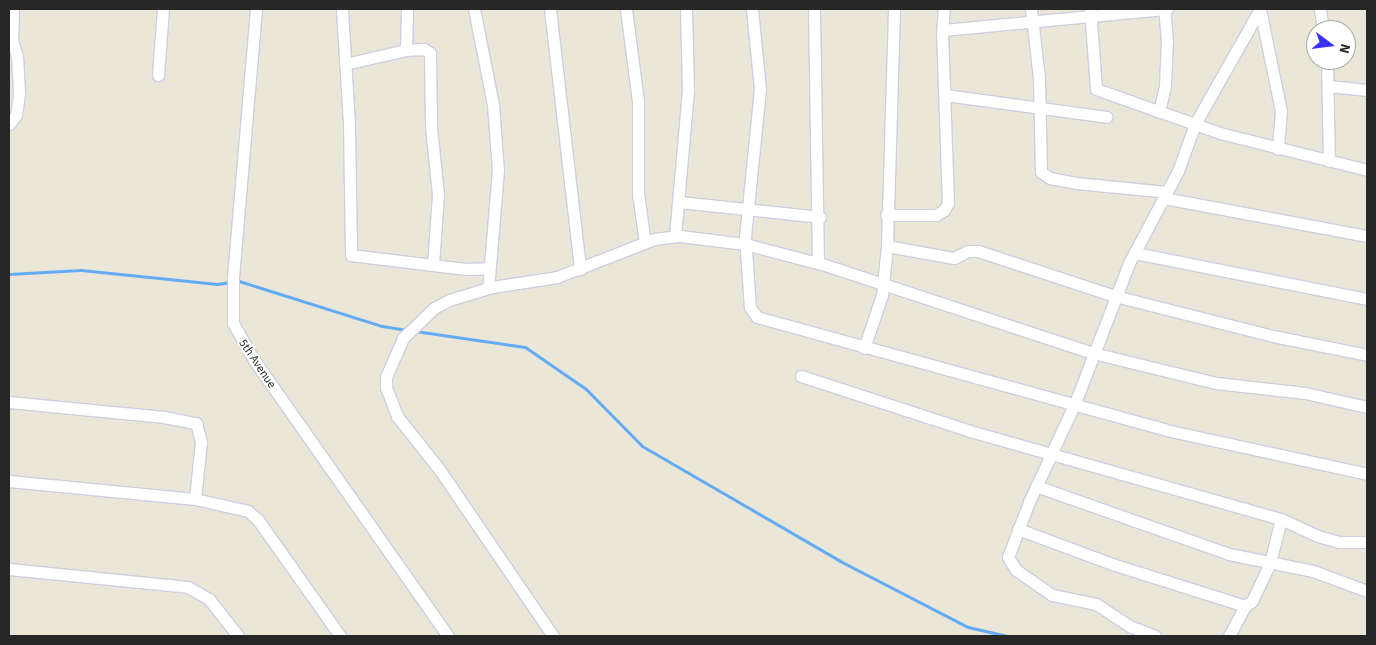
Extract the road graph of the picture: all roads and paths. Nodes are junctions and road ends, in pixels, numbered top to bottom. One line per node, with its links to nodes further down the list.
1 (13, 9): 21 (street)
2 (163, 9): 25 (street)
3 (256, 9): 77 (street, 5th Avenue)
4 (342, 9): 23 (street)
5 (407, 9): 22 (street)
6 (474, 9): 50 (street)
7 (550, 9): 51 (street)
8 (626, 9): 44 (street)
9 (686, 9): 38 (street)
10 (752, 9): 39 (street)
11 (814, 9): 41 (street)
12 (894, 9): 40 (street)
13 (944, 9): 20 (street)
14 (1031, 9): 19 (street)
15 (1165, 9): 17 (street); 30 (street)
16 (1260, 9): 33 (street); 34 (street)
17 (1114, 11): 18 (street)
18 (1091, 12): 19 (street); 30 (street)
19 (1033, 22): 20 (street); 29 (street)
20 (943, 30): 28 (street)
21 (11, 48): 32 (street)
22 (406, 50): 23 (street); 49 (street)
23 (345, 64): 49 (street)
24 (1328, 70): 26 (street)
25 (158, 75)
26 (1329, 86): 27 (street); 35 (street)
27 (1367, 90)
28 (945, 95): 29 (street); 40 (street)
29 (1040, 106): 31 (street); 37 (street)
30 (1158, 112): 33 (street)
31 (1107, 117)
32 (9, 124)
33 (1195, 124): 34 (street); 37 (street)
34 (1278, 149): 35 (street)
35 (1330, 161): 36 (street)
36 (1367, 170)
37 (1166, 195): 43 (street); 47 (street)
38 (680, 202): 39 (street); 42 (street)
39 (747, 211): 41 (street); 45 (street)
40 (886, 215): 46 (street)
41 (820, 217): 48 (street)
42 (675, 236): 44 (street); 45 (street)
43 (1367, 236)
44 (645, 243): 51 (street)
45 (745, 244): 48 (street); 56 (street)
46 (887, 246): 52 (street); 54 (street)
47 (1135, 253): 54 (street); 55 (street)
48 (818, 263): 52 (street)
49 (433, 264): 50 (street)
50 (489, 268): 53 (street)
51 (580, 269): 53 (street)
52 (883, 285): 56 (street); 57 (street)
53 (488, 288): 78 (street)
54 (1115, 296): 57 (street); 58 (street)
55 (1367, 299)
56 (864, 348): 61 (street)
57 (1093, 353): 61 (street); 62 (street)
58 (1367, 355)
59 (801, 376): 63 (street)
60 (9, 402): 67 (street)
61 (1075, 403): 63 (street); 64 (street)
62 (1367, 407)
63 (1053, 452): 66 (street); 68 (street)
64 (1367, 474)
65 (9, 481): 67 (street)
66 (1036, 486): 69 (street); 71 (street)
67 (195, 499): 76 (street)
68 (1281, 519): 70 (street); 71 (street)
69 (1018, 529): 74 (street); 79 (street)
70 (1367, 542)
71 (1270, 562): 73 (street); 74 (street)
72 (9, 569): 75 (street)
73 (1367, 591)
74 (1245, 606): 80 (street)
75 (238, 636)
76 (340, 636)
77 (448, 636)
78 (553, 636)
79 (1155, 636)
80 (1229, 636)

